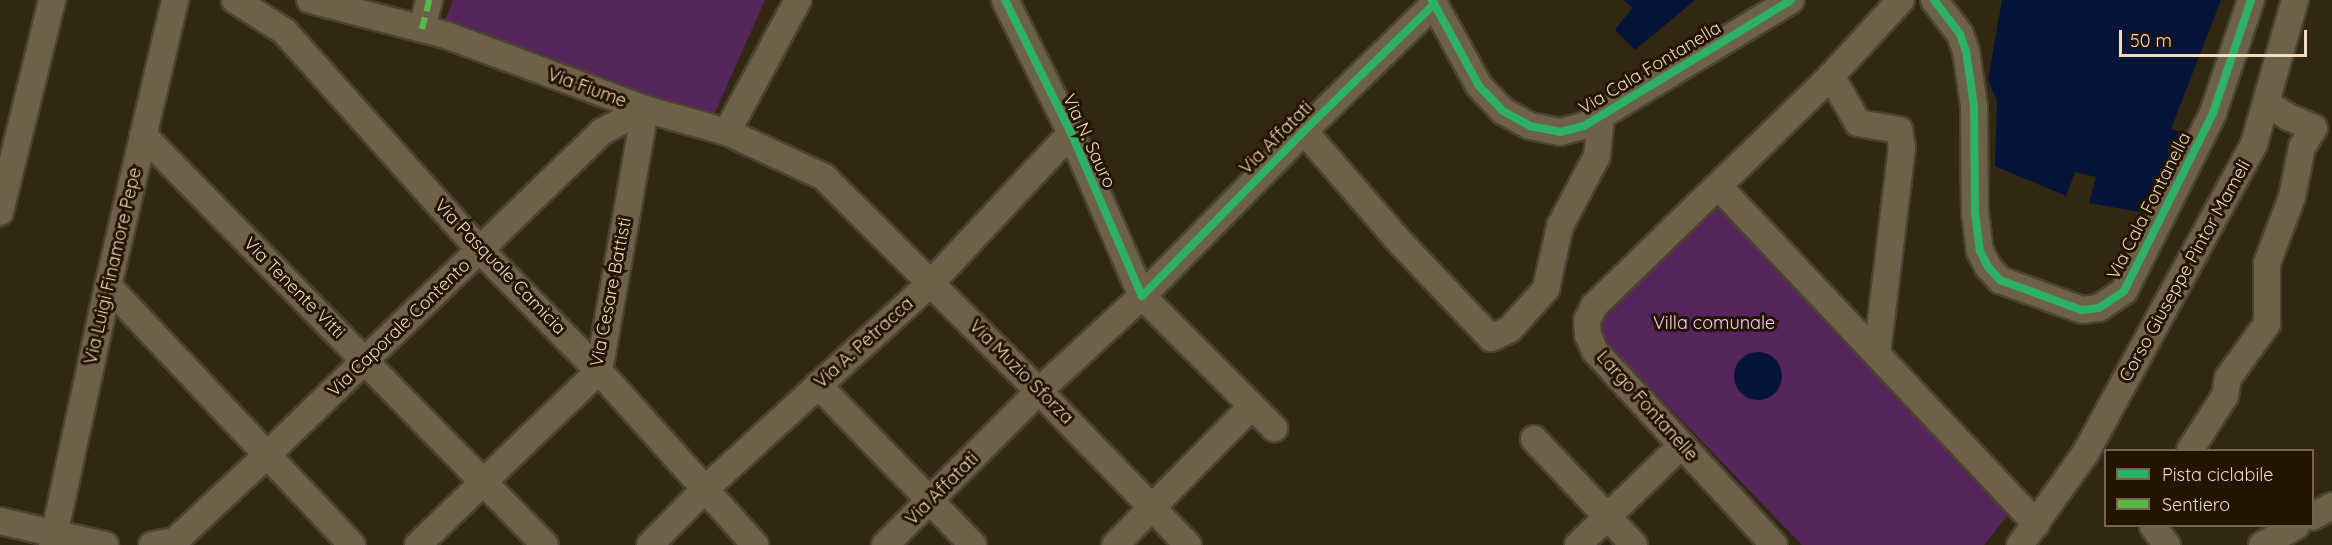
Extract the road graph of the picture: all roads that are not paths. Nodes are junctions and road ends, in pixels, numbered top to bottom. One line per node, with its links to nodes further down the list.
1 (52, 0): 26 (street)
2 (175, 0): 23 (street, Via Luigi Finamore Pepe)
3 (235, 0): 27 (street, Via Pasquale Camicia)
4 (310, 0): 14 (street, Via Fiume)
5 (429, 0): 14 (street)
6 (798, 0): 21 (street)
7 (1005, 0): 22 (street, Via N. Sauro)
8 (1791, 0): 18 (street, Via Cala Fontanella)
9 (1901, 0): 15 (street, Largo Fontanelle)
10 (1934, 0): 11 (street, Via Cala Fontanella)
11 (2251, 0)
12 (2295, 0): 16 (street, Corso Giuseppe Pintor Mameli)
13 (1433, 2): 18 (street, Via Cala Fontanella); 19 (street, Via Affatati)
14 (422, 29): 17 (street, Via Fiume)
15 (1831, 76): 24 (street, Largo Fontanelle); 31 (street)
16 (2266, 103): 20 (street); 50 (street, Corso Giuseppe Pintor Mameli)
17 (645, 109): 21 (street, Via Fiume); 27 (street, Via Caporale Contento); 33 (street, Via Cesare Battisti)
18 (1601, 116): 19 (street, Via Cala Fontanella)
19 (1304, 131): 30 (street, Via Affatati)
20 (2323, 131): 40 (street)
21 (727, 132): 25 (street, Via Fiume)
22 (1071, 133): 28 (street, Via A. Petracca); 30 (street, Via N. Sauro)
23 (143, 135): 29 (street, Via Luigi Finamore Pepe); 32 (street, Via Tenente Vitti)
24 (1719, 187): 31 (street); 39 (street, Largo Fontanelle)
25 (851, 202): 28 (street, Via Muzio Sforza)
26 (0, 212)
27 (480, 250): 32 (street, Via Caporale Contento); 33 (street, Via Pasquale Camicia)
28 (932, 282): 34 (street, Via A. Petracca); 35 (street, Via Muzio Sforza)
29 (108, 286): 41 (street); 53 (street, Via Luigi Finamore Pepe)
30 (1142, 296): 35 (street, Via Affatati); 36 (street)
31 (1877, 355): 50 (street)
32 (364, 360): 41 (street, Via Caporale Contento); 42 (street, Via Tenente Vitti)
33 (599, 370): 42 (street, Via Cesare Battisti); 43 (street, Via Pasquale Camicia)
34 (818, 384): 43 (street, Via A. Petracca); 44 (street)
35 (1040, 391): 44 (street, Via Affatati); 46 (street, Via Muzio Sforza)
36 (1251, 407): 37 (street); 46 (street)
37 (1274, 428)
38 (1534, 439): 48 (street)
39 (1681, 446): 48 (street); 67 (street, Largo Fontanelle)
40 (2191, 449)
41 (267, 455): 55 (street, Via Caporale Contento); 56 (street)
42 (484, 482): 57 (street, Via Cesare Battisti); 58 (street, Via Tenente Vitti)
43 (704, 490): 59 (street, Via A. Petracca); 60 (street, Via Pasquale Camicia)
44 (930, 502): 61 (street, Via Affatati); 62 (street)
45 (2332, 506): 47 (street)
46 (1154, 508): 63 (street); 64 (street, Via Muzio Sforza)
47 (2314, 515)
48 (1607, 518): 65 (street); 66 (street)
49 (0, 521): 53 (street)
50 (2037, 524): 68 (street, Corso Giuseppe Pintor Mameli)
51 (2154, 527): 69 (street)
52 (2293, 527): 70 (street)
53 (54, 539): 54 (street)
54 (105, 545)
55 (152, 545)
56 (352, 545)
57 (417, 545)
58 (545, 545)
59 (650, 545)
60 (755, 545)
61 (885, 545)
62 (973, 545)
63 (1115, 545)
64 (1188, 545)
65 (1578, 545)
66 (1634, 545)
67 (1774, 545)
68 (2020, 545)
69 (2167, 545)
70 (2262, 545)

